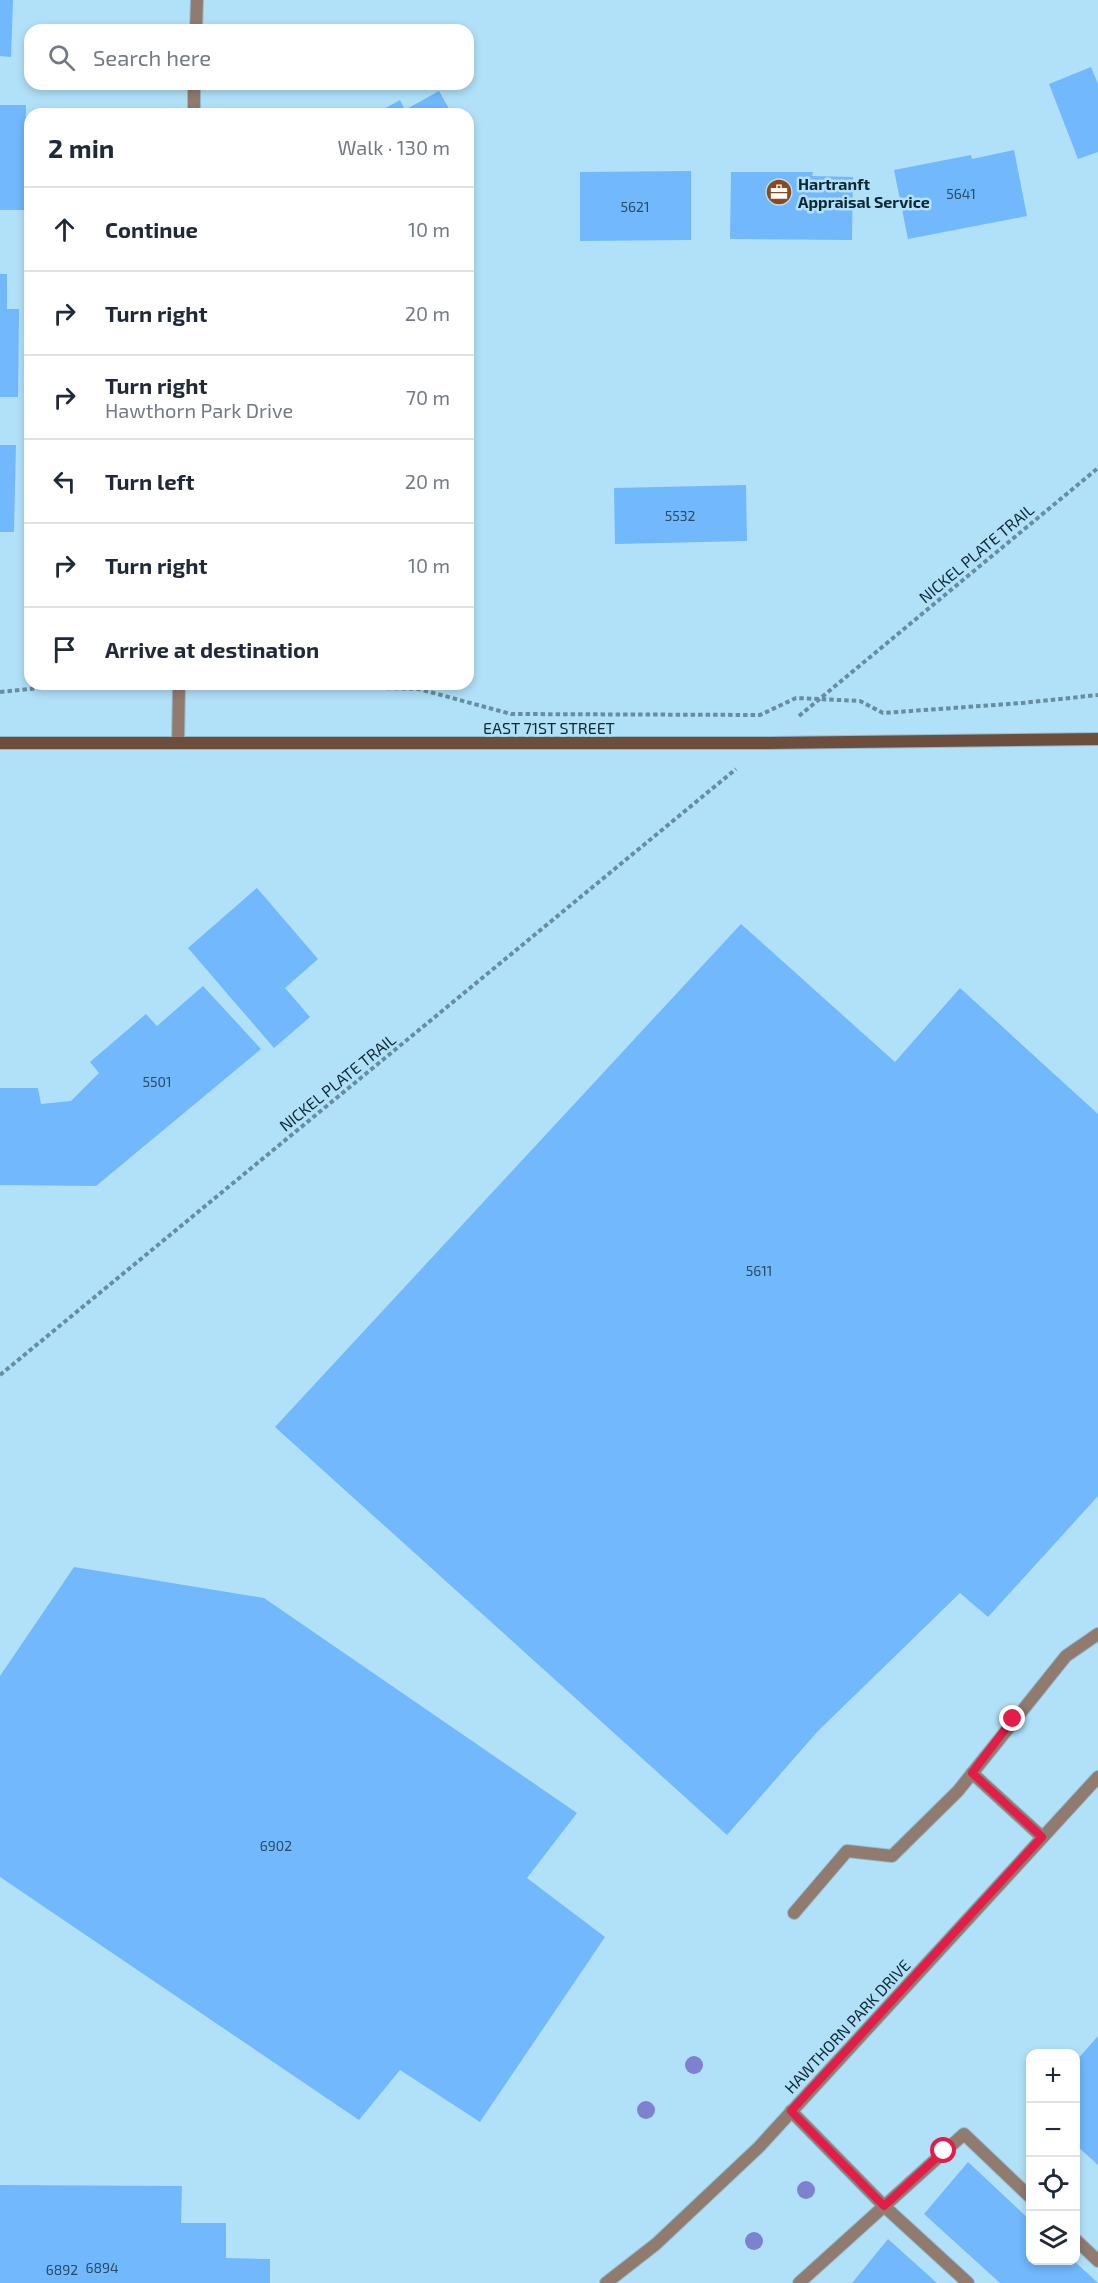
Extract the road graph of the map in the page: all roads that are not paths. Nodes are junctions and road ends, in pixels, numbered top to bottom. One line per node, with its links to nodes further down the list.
1 (197, 0): 2 (street)
2 (196, 24)
3 (194, 90): 4 (street)
4 (194, 108)
5 (179, 690): 8 (street)
6 (1098, 740): 8 (main road, EAST 71ST STREET)
7 (0, 743): 8 (main road, EAST 71ST STREET)
8 (178, 743)
9 (1098, 1634): 10 (street)
10 (972, 1773): 12 (street); 13 (street)
11 (1098, 1777): 12 (street, HAWTHORN PARK DRIVE)
12 (1042, 1837): 14 (street, HAWTHORN PARK DRIVE)
13 (794, 1914)
14 (791, 2111): 16 (street); 19 (street, HAWTHORN PARK DRIVE)
15 (1026, 2193): 16 (street)
16 (884, 2206): 20 (street); 21 (street)
17 (1080, 2244): 18 (street)
18 (1098, 2261)
19 (606, 2283)
20 (799, 2283)
21 (968, 2283)

